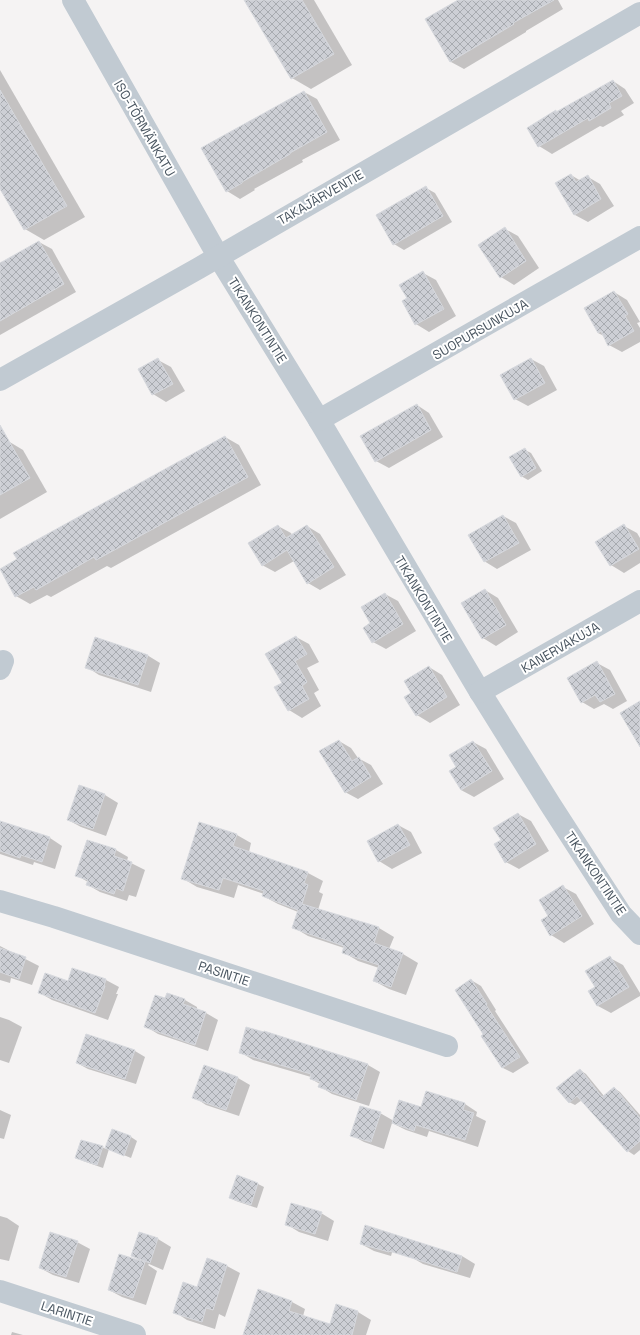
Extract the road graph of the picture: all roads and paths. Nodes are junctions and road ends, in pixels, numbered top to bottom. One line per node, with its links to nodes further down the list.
1 (73, 0): 4 (street, ISO-TÖRMÄNKATU)
2 (640, 13): 4 (street, TAKAJÄRVENTIE)
3 (640, 237): 6 (street, SUOPURSUNKUJA)
4 (218, 256): 5 (street, TAKAJÄRVENTIE); 6 (street, TIKANKONTINTIE)
5 (0, 380)
6 (319, 420): 8 (street, TIKANKONTINTIE)
7 (640, 601): 8 (street, KANERVAKUJA)
8 (480, 692): 10 (street, TIKANKONTINTIE)
9 (0, 901): 11 (street, PASINTIE)
10 (640, 934)
11 (447, 1046)
12 (0, 1291): 13 (street, LARINTIE)
13 (135, 1335)

